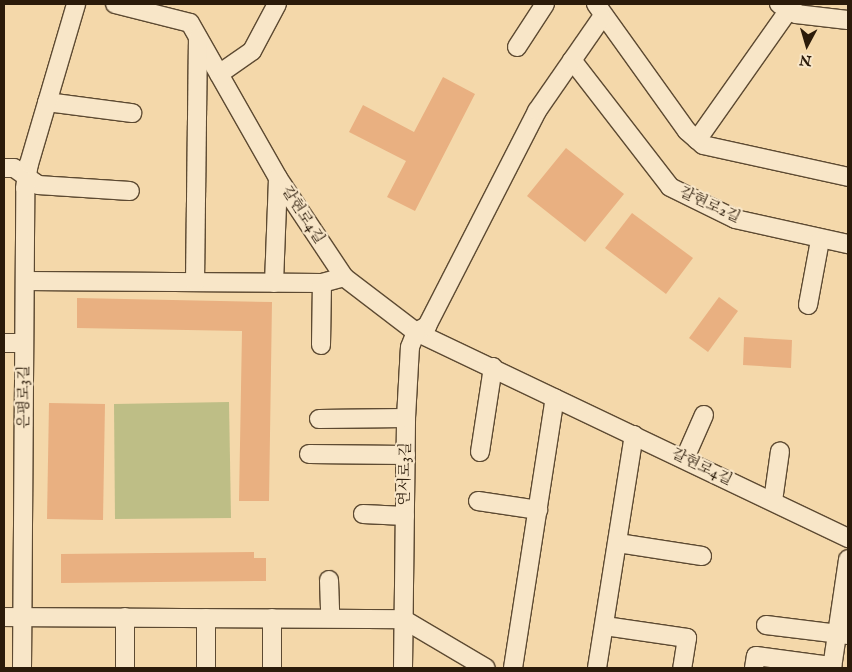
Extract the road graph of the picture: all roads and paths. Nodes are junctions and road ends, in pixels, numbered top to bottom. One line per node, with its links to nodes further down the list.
1 (76, 4): 13 (street, 은평로3길)
2 (115, 4): 6 (street, 갈현로4길)
3 (277, 4): 12 (street)
4 (545, 4): 10 (street)
5 (786, 6): 8 (street); 15 (street)
6 (165, 10): 9 (street, 갈현로4길)
7 (599, 10): 11 (street); 15 (street)
8 (848, 20)
9 (198, 37): 12 (street, 갈현로4길); 25 (street)
10 (517, 47)
11 (572, 60): 21 (street, 갈현로2길); 29 (street)
12 (219, 74): 19 (street, 갈현로4길)
13 (47, 102): 14 (street); 18 (street, 은평로3길)
14 (132, 113)
15 (697, 140): 17 (street)
16 (4, 168): 18 (street)
17 (848, 177)
18 (27, 178): 20 (street); 24 (street, 은평로3길)
19 (278, 178): 23 (street, 갈현로4길); 26 (street)
20 (130, 191)
21 (820, 240): 22 (street, 갈현로2길); 28 (street)
22 (848, 244)
23 (344, 277): 27 (street); 29 (street, 갈현로4길)
24 (25, 281): 25 (street); 31 (street, 은평로3길)
25 (196, 282): 26 (street)
26 (274, 283): 27 (street)
27 (322, 283): 32 (street)
28 (808, 305)
29 (423, 334): 33 (street, 갈현로4길); 36 (street, 연서로3길)
30 (4, 343): 31 (street)
31 (24, 343): 55 (street, 은평로3길)
32 (321, 345)
33 (493, 367): 34 (street, 갈현로4길); 40 (street)
34 (555, 398): 38 (street, 갈현로4길); 46 (street)
35 (704, 415): 43 (street)
36 (406, 418): 37 (street); 42 (street, 연서로3길)
37 (319, 419)
38 (634, 435): 43 (street, 갈현로4길); 50 (street)
39 (780, 451): 45 (street)
40 (480, 452)
41 (308, 454): 42 (street)
42 (406, 455): 48 (street, 연서로3길)
43 (685, 458): 45 (street, 갈현로4길)
44 (478, 501): 46 (street)
45 (772, 501): 49 (street, 갈현로4길)
46 (538, 510): 71 (street)
47 (363, 514): 48 (street)
48 (405, 516): 60 (street, 연서로3길)
49 (848, 538)
50 (618, 542): 51 (street); 62 (street)
51 (702, 556)
52 (848, 559): 63 (street)
53 (329, 580): 59 (street)
54 (4, 617): 55 (street)
55 (22, 617): 56 (street); 65 (street, 은평로3길)
56 (124, 617): 57 (street); 66 (street)
57 (206, 618): 58 (street); 67 (street)
58 (272, 618): 59 (street); 68 (street)
59 (330, 618): 60 (street)
60 (403, 618): 69 (street, 연서로3길); 70 (street)
61 (766, 625): 63 (street)
62 (605, 626): 72 (street); 73 (street)
63 (843, 634): 64 (street)
64 (832, 667): 74 (street)
65 (22, 668)
66 (125, 668)
67 (206, 668)
68 (272, 668)
69 (403, 668)
70 (486, 668)
71 (513, 668)
72 (597, 668)
73 (682, 668)
74 (754, 668)

